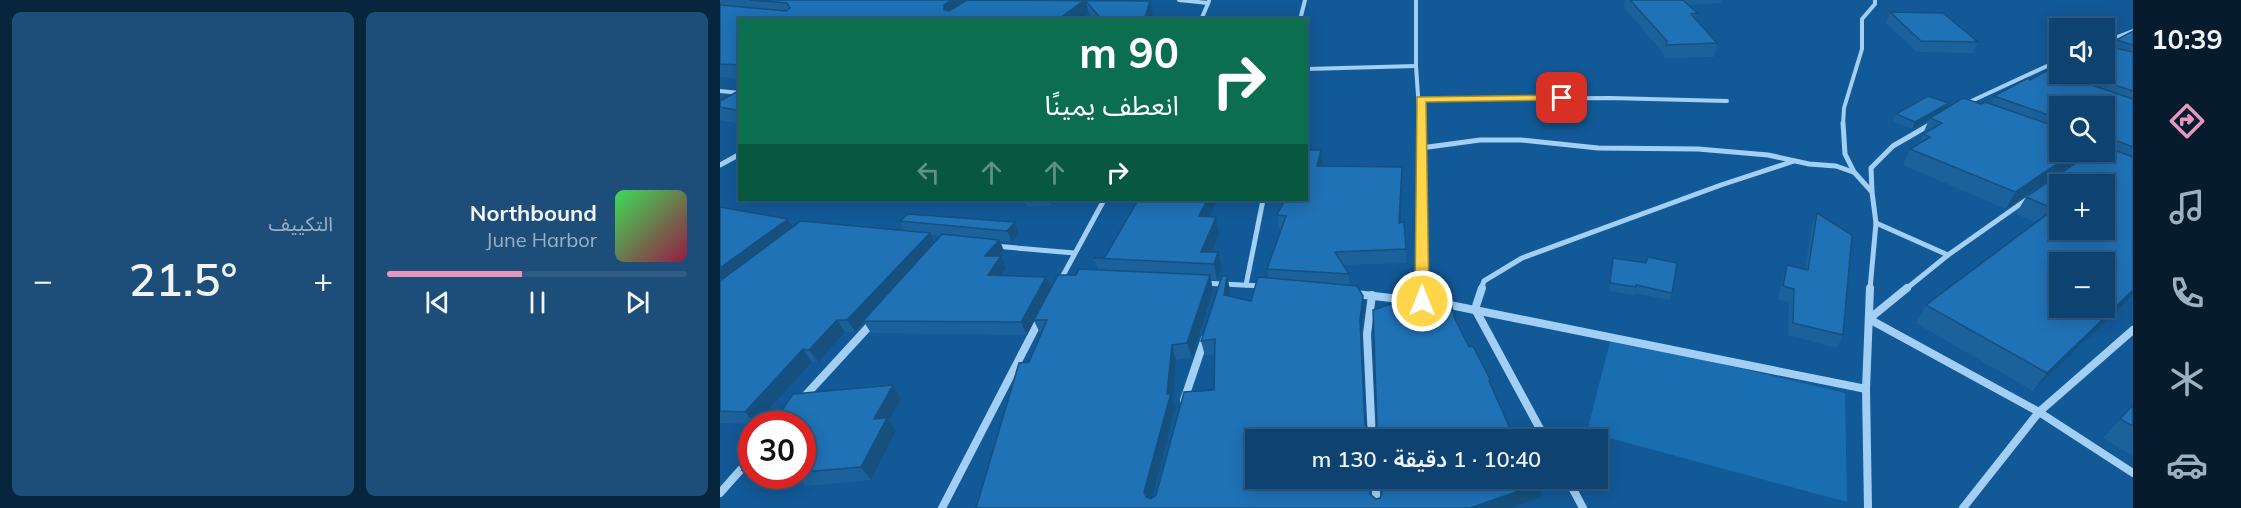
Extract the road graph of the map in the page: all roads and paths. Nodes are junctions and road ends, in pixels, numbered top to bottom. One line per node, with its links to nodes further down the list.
1 (1179, 0): 5 (street)
2 (1305, 0): 7 (street)
3 (1416, 0): 11 (street)
4 (1875, 0): 25 (street)
5 (1209, 1): 6 (street)
6 (1202, 18)
7 (1300, 18)
8 (2133, 31): 9 (street)
9 (2115, 38)
10 (2049, 65): 13 (street)
11 (1416, 66): 12 (street); 17 (street)
12 (1308, 69)
13 (2026, 76): 14 (street); 19 (street)
14 (2037, 79)
15 (720, 91): 16 (street)
16 (738, 93)
17 (1420, 99): 18 (street); 21 (street)
18 (1727, 101)
19 (1971, 110)
20 (1933, 123): 26 (street)
21 (1421, 148): 23 (street); 44 (street)
22 (738, 155): 24 (street)
23 (1794, 161): 25 (street); 46 (street)
24 (720, 165)
25 (1854, 172): 26 (street)
26 (1872, 192): 30 (street)
27 (2034, 195): 33 (street)
28 (1103, 201): 32 (street)
29 (1263, 201): 38 (street)
30 (1876, 223): 33 (street); 48 (street)
31 (980, 245): 32 (street)
32 (1074, 253): 34 (street)
33 (1948, 255): 48 (street)
34 (1062, 277): 35 (street); 39 (street)
35 (1073, 277)
36 (1199, 282): 37 (street)
37 (1222, 283): 38 (street); 42 (street)
38 (1246, 285): 40 (street)
39 (1056, 287)
40 (1269, 287)
41 (1349, 293): 43 (street)
42 (1219, 294)
43 (1372, 295): 44 (street); 55 (street)
44 (1422, 301): 46 (street)
45 (1046, 308): 62 (street)
46 (1475, 309): 51 (street); 56 (street)
47 (876, 318): 52 (street)
48 (1869, 319): 51 (street); 54 (street)
49 (1209, 326): 53 (street)
50 (2133, 330): 54 (street)
51 (1866, 389): 65 (street)
52 (802, 400)
53 (1182, 408)
54 (2039, 412): 58 (street); 66 (street)
55 (1371, 429)
56 (1540, 429)
57 (738, 473): 61 (street)
58 (2133, 473)
59 (1376, 489): 63 (street)
60 (1573, 489): 64 (street)
61 (720, 493)
62 (942, 508)
63 (1377, 508)
64 (1583, 508)
65 (1868, 508)
66 (1964, 508)

